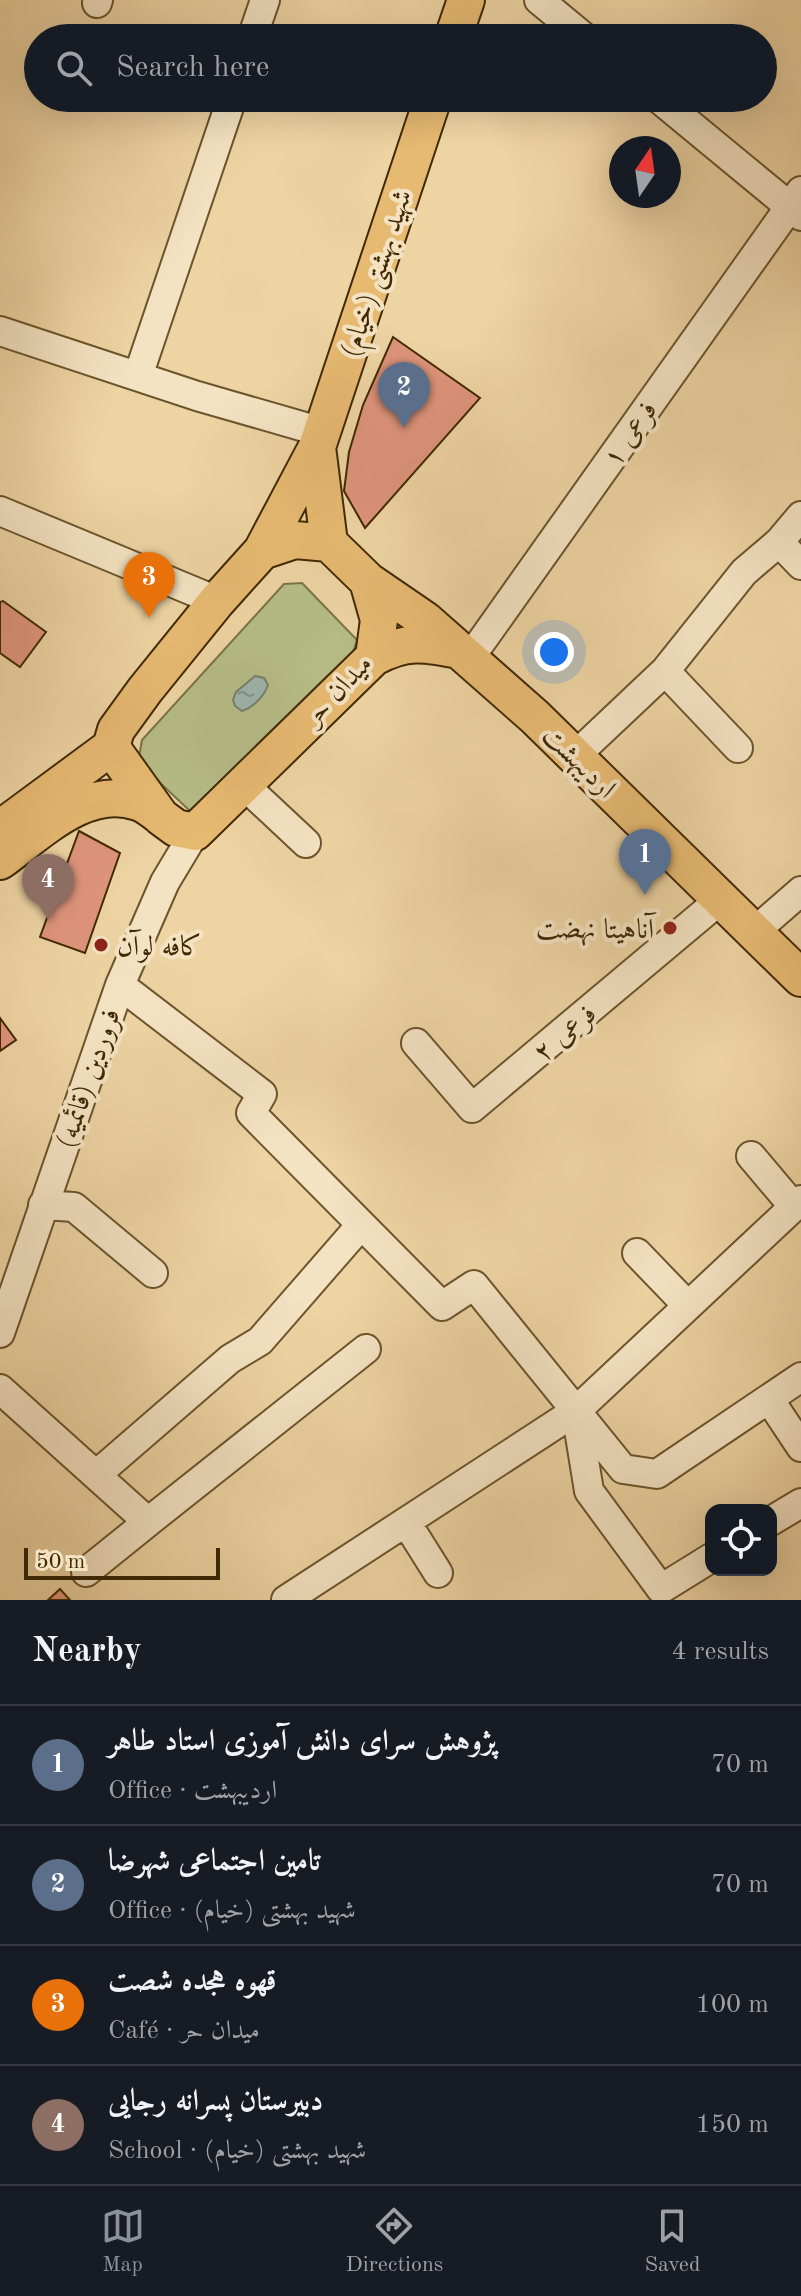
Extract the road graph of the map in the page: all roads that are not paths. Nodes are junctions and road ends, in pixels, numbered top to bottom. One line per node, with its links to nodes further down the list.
1 (265, 0): 5 (street)
2 (466, 0): 6 (main road)
3 (539, 0): 4 (street)
4 (568, 10)
5 (257, 24)
6 (458, 24)
7 (227, 112): 12 (street)
8 (428, 112): 13 (main road, شهید بهشتی (خیام))
9 (676, 112): 10 (street)
10 (797, 204): 22 (street, فرعی ۱)
11 (0, 331): 12 (street)
12 (138, 376): 13 (street)
13 (319, 439): 17 (main road, شهید بهشتی (خیام)); 18 (main road, شهید بهشتی (خیام))
14 (0, 511): 21 (street)
15 (801, 516): 16 (street)
16 (779, 542): 19 (street); 24 (street)
17 (329, 543): 18 (main road); 20 (main road, میدان حر)
18 (262, 551): 21 (main road)
19 (801, 565)
20 (368, 581): 22 (main road, اردیبهشت); 23 (main road, میدان حر)
21 (217, 601): 25 (main road)
22 (464, 654): 23 (main road); 27 (main road, اردیبهشت)
23 (374, 657): 28 (main road, میدان حر)
24 (665, 671): 26 (street); 27 (street)
25 (111, 747): 29 (main road); 30 (main road)
26 (738, 748)
27 (575, 756): 35 (main road, اردیبهشت)
28 (244, 785): 31 (main road, میدان حر); 32 (street)
29 (161, 817): 31 (main road); 33 (main road)
30 (0, 829)
31 (195, 832): 38 (street, فروردین (قائمیه))
32 (306, 843)
33 (0, 861)
34 (801, 891): 36 (street)
35 (721, 899): 36 (main road, اردیبهشت); 39 (street, فرعی ۲)
36 (754, 932): 37 (main road, اردیبهشت)
37 (801, 978)
38 (120, 985): 42 (street, فروردین (قائمیه)); 43 (street)
39 (416, 1043)
40 (751, 1156): 41 (street)
41 (797, 1204): 46 (street)
42 (43, 1205): 45 (street); 47 (street, فروردین (قائمیه))
43 (361, 1225): 52 (street); 54 (street)
44 (637, 1253): 46 (street)
45 (153, 1273)
46 (688, 1306): 52 (street)
47 (0, 1333)
48 (366, 1349): 57 (street)
49 (801, 1377): 51 (street)
50 (0, 1389): 54 (street)
51 (769, 1399): 52 (street); 53 (street)
52 (576, 1411): 58 (street); 62 (street)
53 (801, 1447)
54 (96, 1475): 57 (street)
55 (801, 1503): 56 (street)
56 (777, 1517)
57 (148, 1522): 60 (street)
58 (406, 1522): 61 (street); 63 (street)
59 (705, 1563): 62 (street)
60 (86, 1572)
61 (438, 1573)
62 (665, 1594)
63 (293, 1598)

